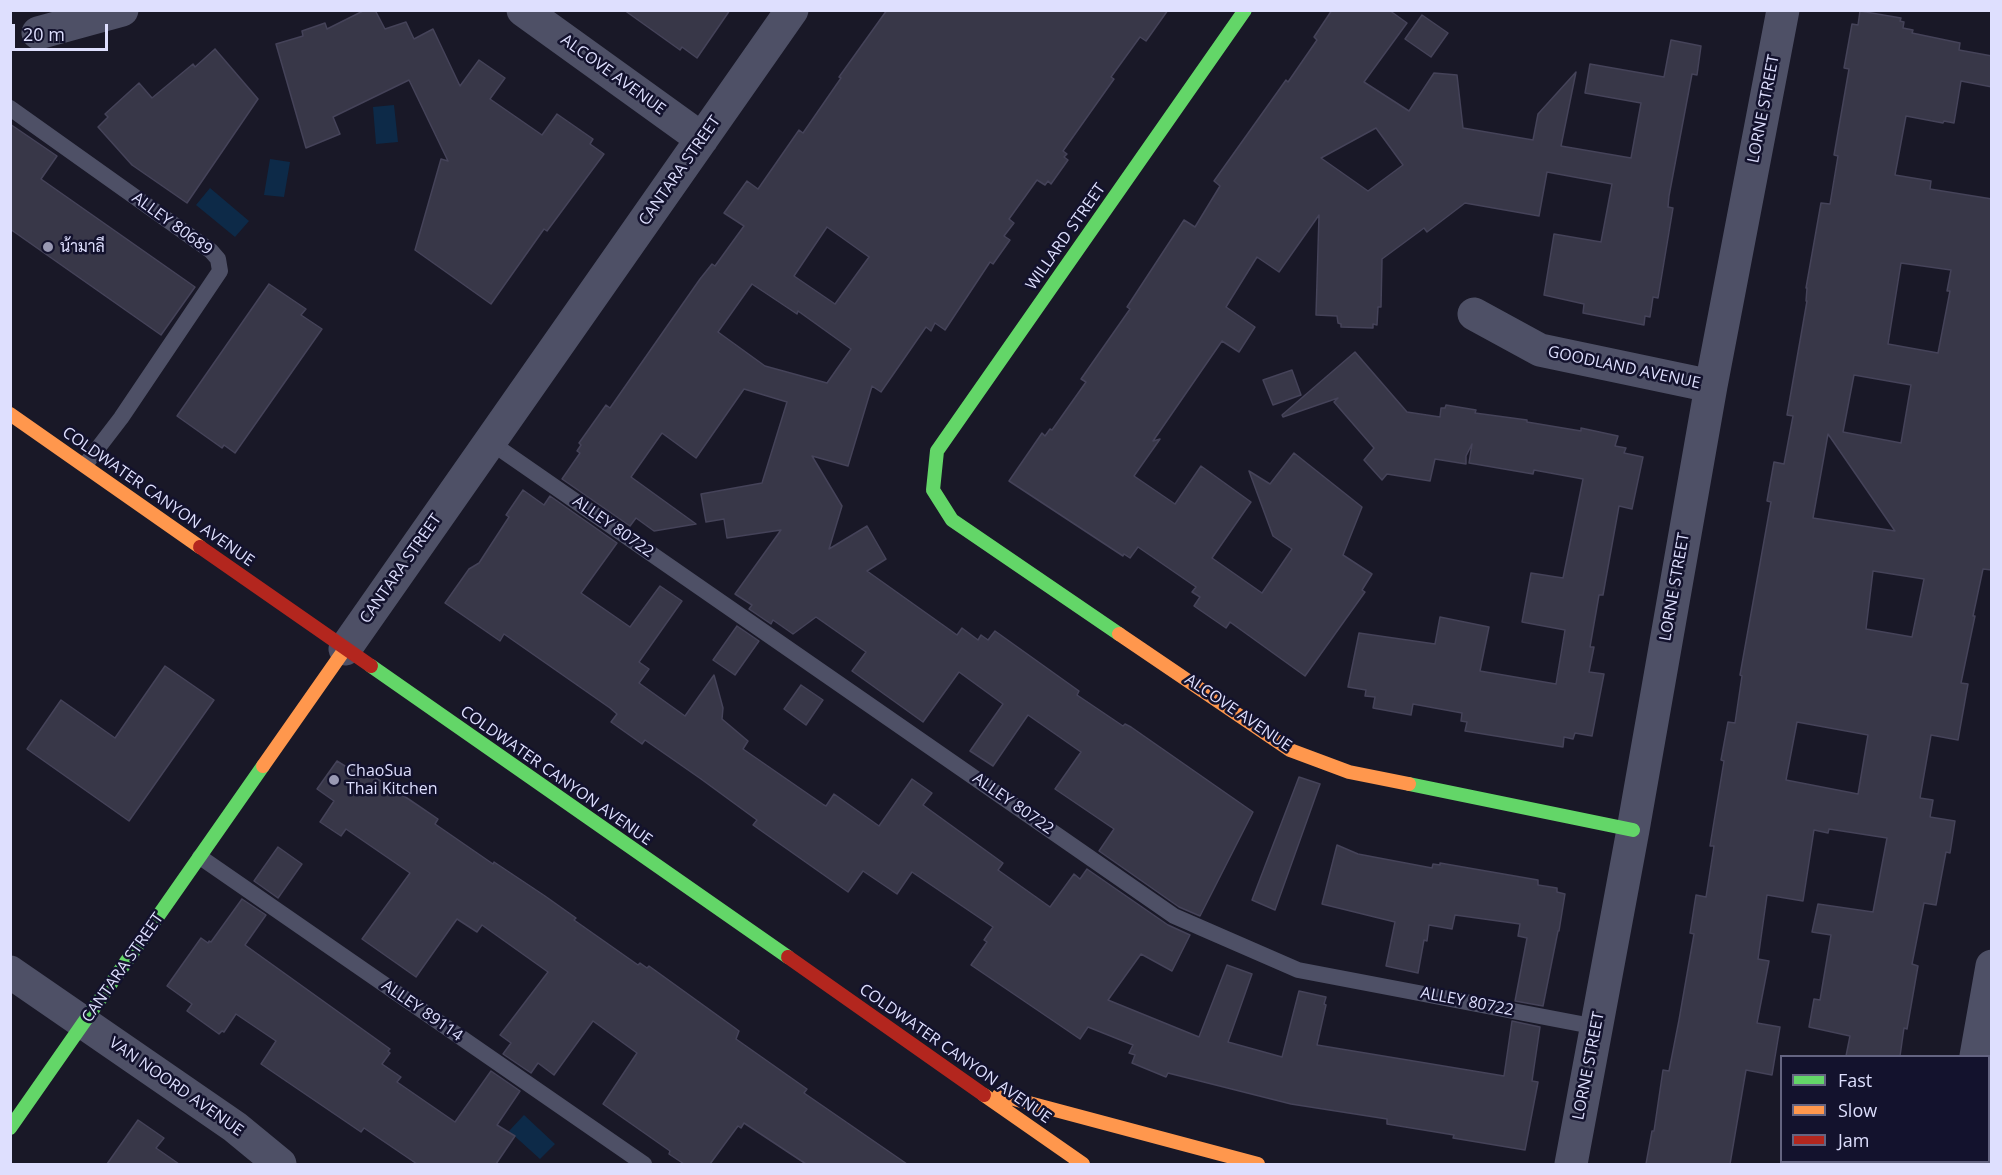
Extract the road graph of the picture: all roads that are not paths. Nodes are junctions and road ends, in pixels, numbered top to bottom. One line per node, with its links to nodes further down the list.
1 (122, 10): 6 (street)
2 (523, 10): 8 (street, ALCOVE AVENUE)
3 (792, 10): 8 (street, CANTARA STREET)
4 (1245, 10): 14 (street, WILLARD STREET)
5 (1783, 10): 10 (street, LORNE STREET)
6 (38, 33)
7 (10, 108): 13 (lane, ALLEY 80689)
8 (702, 139): 12 (street, CANTARA STREET)
9 (1474, 314): 10 (street, GOODLAND AVENUE)
10 (1711, 386): 16 (street, LORNE STREET)
11 (10, 414): 13 (street, COLDWATER CANYON AVENUE)
12 (490, 442): 15 (street, CANTARA STREET); 21 (lane, ALLEY 80722)
13 (84, 465): 15 (street, COLDWATER CANYON AVENUE)
14 (933, 490): 16 (street, ALCOVE AVENUE)
15 (345, 649): 17 (street, CANTARA STREET); 23 (street, COLDWATER CANYON AVENUE)
16 (1633, 830): 21 (street, LORNE STREET)
17 (200, 856): 20 (street, CANTARA STREET); 26 (lane, ALLEY 89114)
18 (1992, 966): 22 (street)
19 (10, 972): 20 (street, VAN NOORD AVENUE)
20 (84, 1023): 24 (street, CANTARA STREET); 25 (street, VAN NOORD AVENUE)
21 (1597, 1027): 29 (street, LORNE STREET)
22 (1976, 1055)
23 (974, 1089): 27 (street, COLDWATER CANYON AVENUE); 28 (street)
24 (10, 1128)
25 (280, 1164)
26 (644, 1164)
27 (1083, 1164)
28 (1258, 1164)
29 (1571, 1164)

